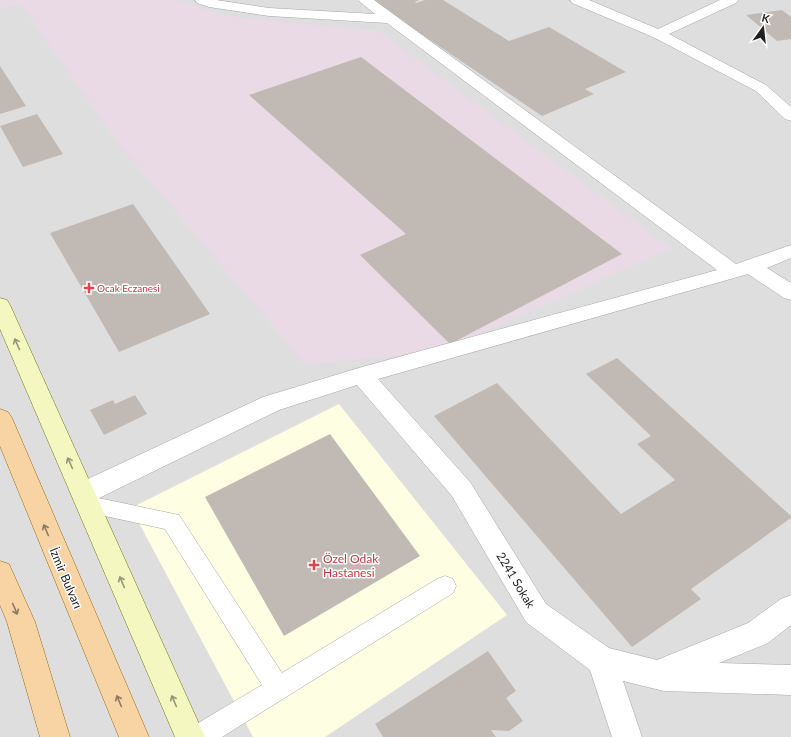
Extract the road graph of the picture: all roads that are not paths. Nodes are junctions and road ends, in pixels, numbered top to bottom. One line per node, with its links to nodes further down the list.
1 (202, 0): 5 (street)
2 (365, 0): 5 (street)
3 (577, 0): 6 (street)
4 (731, 0): 6 (street)
5 (392, 19): 9 (street)
6 (658, 34): 7 (street)
7 (791, 116)
8 (791, 251): 9 (street)
9 (742, 270): 10 (street); 12 (street)
10 (791, 293)
11 (0, 305): 14 (main road, one-way to 11)
12 (362, 375): 14 (street); 18 (street, 2241 Sokak)
13 (0, 418): 23 (main road, İzmir Bulvarı, one-way to 13)
14 (86, 499): 21 (lane); 24 (main road, one-way to 14)
15 (0, 573): 22 (main road, one-way to 22)
16 (445, 586): 21 (lane)
17 (791, 608): 19 (street)
18 (602, 661): 19 (street, 2241 Sokak); 26 (street)
19 (657, 675): 20 (street, 2241 Sokak)
20 (791, 680)
21 (278, 688): 25 (lane)
22 (55, 737)
23 (134, 737)
24 (190, 737)
25 (200, 737)
26 (627, 737)

